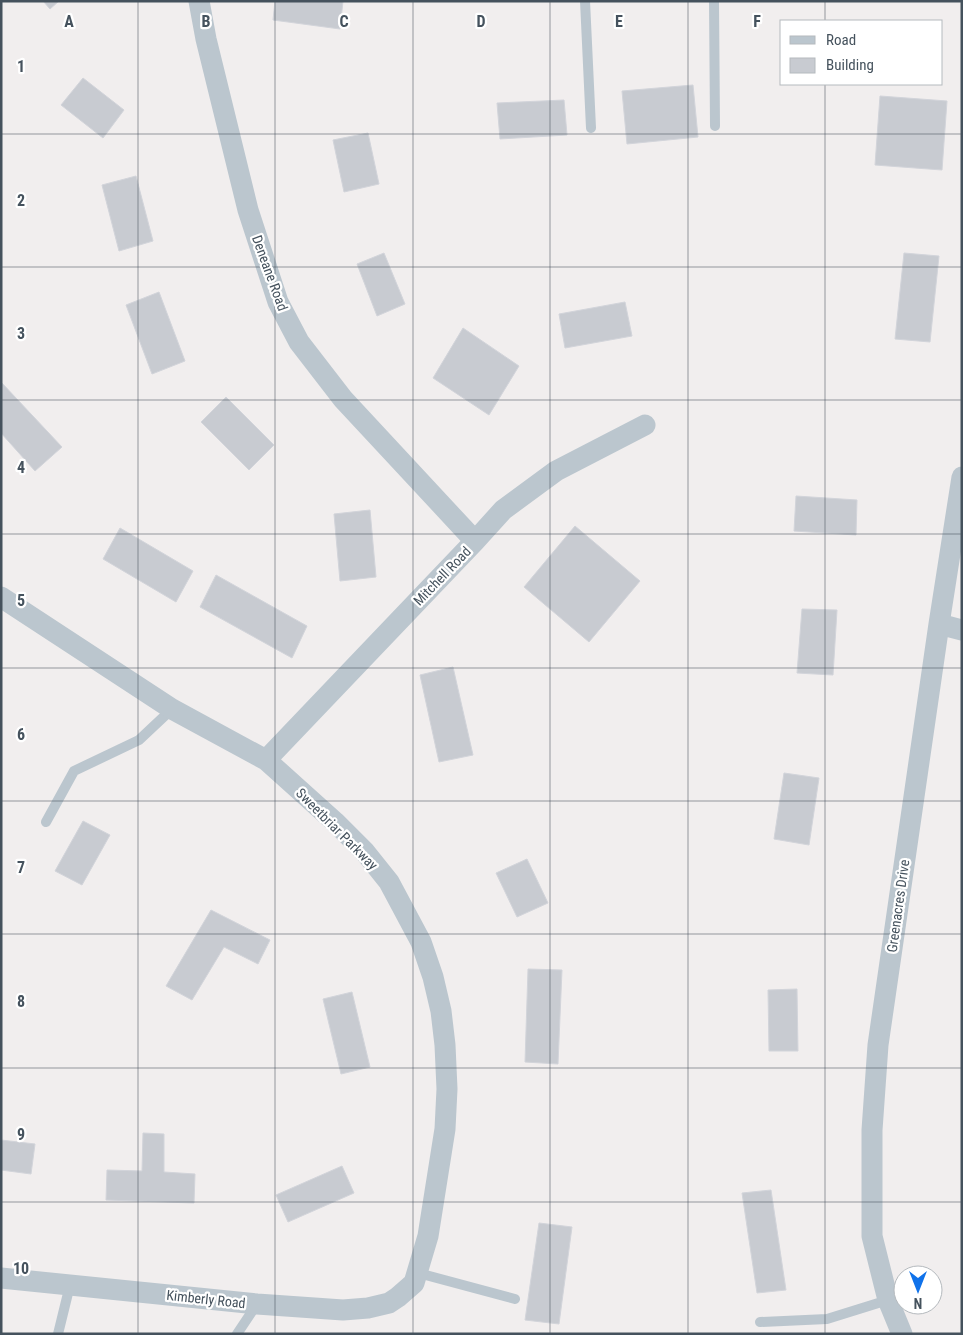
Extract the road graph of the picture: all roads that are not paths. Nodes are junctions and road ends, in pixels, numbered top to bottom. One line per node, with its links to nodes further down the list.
1 (199, 1): 8 (street, Deneane Road)
2 (584, 1): 5 (lane)
3 (714, 1): 4 (lane)
4 (715, 126)
5 (591, 128)
6 (645, 425): 8 (street, Mitchell Road)
7 (962, 477): 10 (street, Greenacres Drive)
8 (475, 541): 13 (street, Mitchell Road)
9 (1, 597): 12 (street, Sweetbriar Parkway)
10 (939, 624): 11 (street); 19 (street, Greenacres Drive)
11 (962, 630)
12 (172, 709): 13 (street, Sweetbriar Parkway); 14 (lane)
13 (266, 760): 16 (street, Sweetbriar Parkway)
14 (46, 822)
15 (1, 1278): 17 (street, Kimberly Road)
16 (412, 1282): 18 (lane); 20 (street, Kimberly Road)
17 (70, 1285): 20 (street, Kimberly Road); 22 (lane)
18 (515, 1299)
19 (888, 1300): 21 (lane); 24 (street, Greenacres Drive)
20 (256, 1304): 23 (lane)
21 (760, 1322)
22 (58, 1334)
23 (237, 1334)
24 (902, 1334)

